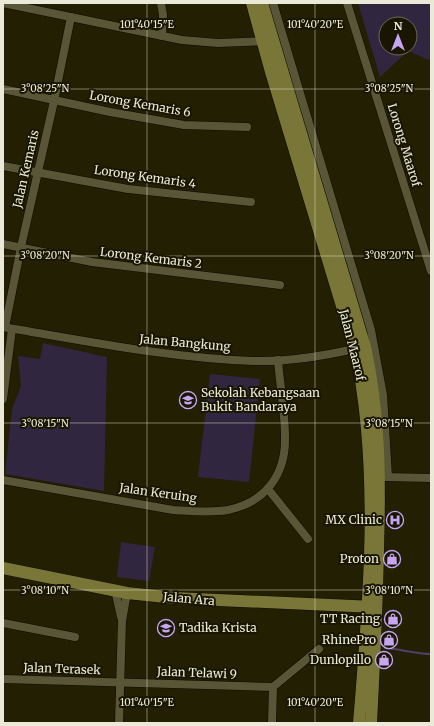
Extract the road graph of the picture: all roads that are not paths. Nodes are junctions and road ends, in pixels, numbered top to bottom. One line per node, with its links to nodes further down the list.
1 (161, 3): 8 (street)
2 (252, 3): 9 (main road, Jalan Maarof)
3 (262, 3): 9 (main road, Jalan Maarof)
4 (273, 3): 25 (street, Jalan Maarof)
5 (347, 3): 18 (street, Lorong Maarof)
6 (3, 4): 7 (street)
7 (71, 17): 8 (street); 11 (street, Jalan Kemaris)
8 (162, 36): 9 (street)
9 (268, 41): 22 (main road, Jalan Maarof)
10 (3, 89): 11 (street, Lorong Kemaris 6)
11 (54, 101): 12 (street, Lorong Kemaris 6); 14 (street, Jalan Kemaris)
12 (247, 127)
13 (3, 166): 14 (street, Lorong Kemaris 4)
14 (37, 172): 15 (street, Lorong Kemaris 4); 17 (street, Jalan Kemaris)
15 (251, 202)
16 (3, 244): 17 (street, Lorong Kemaris 2)
17 (21, 247): 20 (street, Lorong Kemaris 2); 21 (street, Jalan Kemaris)
18 (429, 258): 19 (street, Lorong Maarof)
19 (431, 272)
20 (280, 285)
21 (7, 328): 23 (street, Jalan Bangkung); 24 (street, Jalan Kemaris)
22 (360, 348): 23 (street, Jalan Bangkung); 25 (main road, Jalan Maarof)
23 (278, 360): 28 (street, Jalan Keruing)
24 (3, 399)
25 (378, 477): 26 (street); 33 (main road, Jalan Maarof)
26 (431, 478)
27 (3, 480): 28 (street, Jalan Keruing)
28 (268, 489): 29 (street)
29 (308, 539)
30 (3, 568): 31 (main road, Jalan Ara)
31 (115, 590): 32 (main road, Jalan Ara); 34 (street)
32 (127, 593): 33 (main road, Jalan Ara); 34 (street)
33 (372, 607): 43 (main road, Jalan Maarof); 44 (main road, Jalan Maarof)
34 (122, 621): 39 (street)
35 (3, 623): 36 (street)
36 (75, 637)
37 (319, 649): 40 (street)
38 (3, 679): 39 (street, Jalan Terasek)
39 (120, 683): 40 (street, Jalan Telawi 9); 41 (street)
40 (273, 687): 42 (street)
41 (118, 723)
42 (272, 723)
43 (359, 723)
44 (371, 723)

